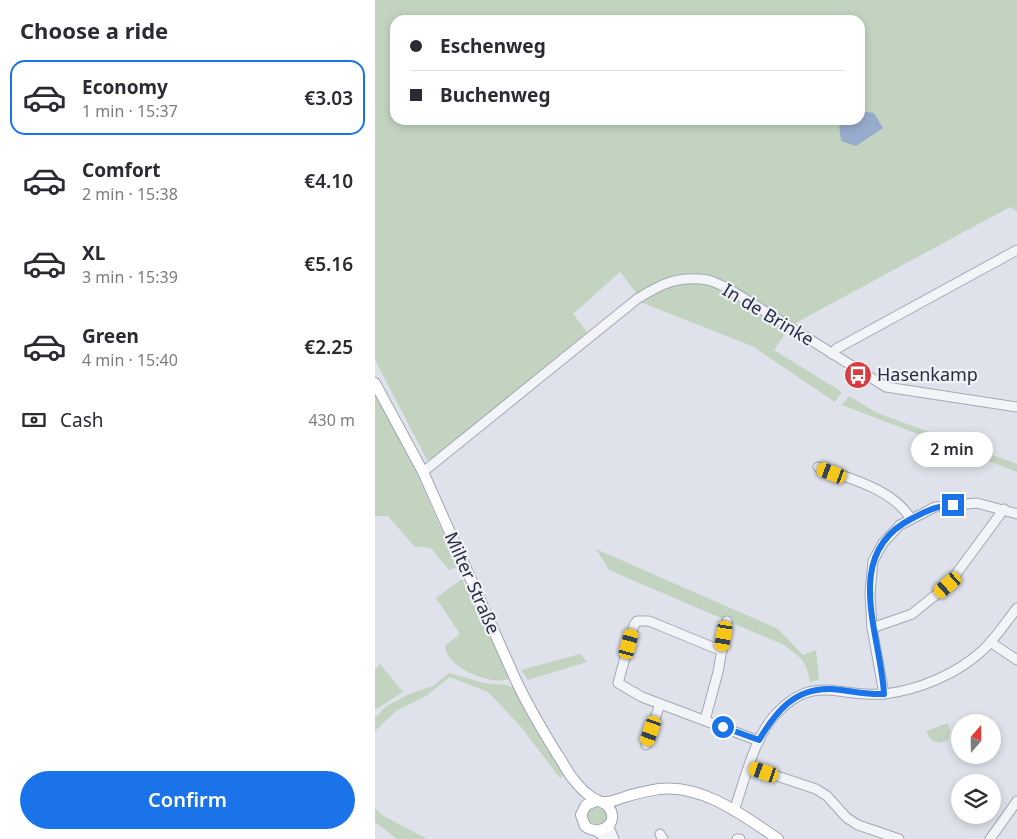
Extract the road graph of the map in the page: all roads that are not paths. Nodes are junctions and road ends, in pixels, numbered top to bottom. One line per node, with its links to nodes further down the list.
1 (1017, 250): 2 (street)
2 (832, 354): 4 (street, In de Brinke); 6 (street, In de Brinke)
3 (375, 383): 6 (main road, Milter Straße)
4 (1017, 407)
5 (818, 467): 9 (street)
6 (423, 472): 22 (main road, Milter Straße)
7 (1004, 509): 8 (street); 9 (street); 12 (street)
8 (1017, 514)
9 (911, 519): 12 (street)
10 (1017, 608): 13 (street)
11 (727, 621): 14 (street)
12 (872, 628): 16 (street)
13 (990, 642): 15 (street); 16 (street)
14 (722, 651): 17 (street); 18 (street)
15 (1017, 660)
16 (884, 694): 19 (street)
17 (661, 704): 18 (street); 20 (street)
18 (705, 720): 19 (street)
19 (759, 740): 21 (street)
20 (647, 745)
21 (749, 767): 27 (street); 33 (street)
22 (574, 780): 24 (main road, Milter Straße); 26 (main road, Milter Straße)
23 (635, 795): 24 (main road); 27 (main road); 28 (main road)
24 (599, 801): 26 (main road); 28 (main road)
25 (1017, 801): 34 (street)
26 (583, 808): 29 (main road)
27 (734, 811): 32 (main road)
28 (610, 821): 29 (main road); 31 (street)
29 (596, 831): 30 (street)
30 (607, 839)
31 (615, 839)
32 (778, 839)
33 (899, 839)
34 (990, 839)

